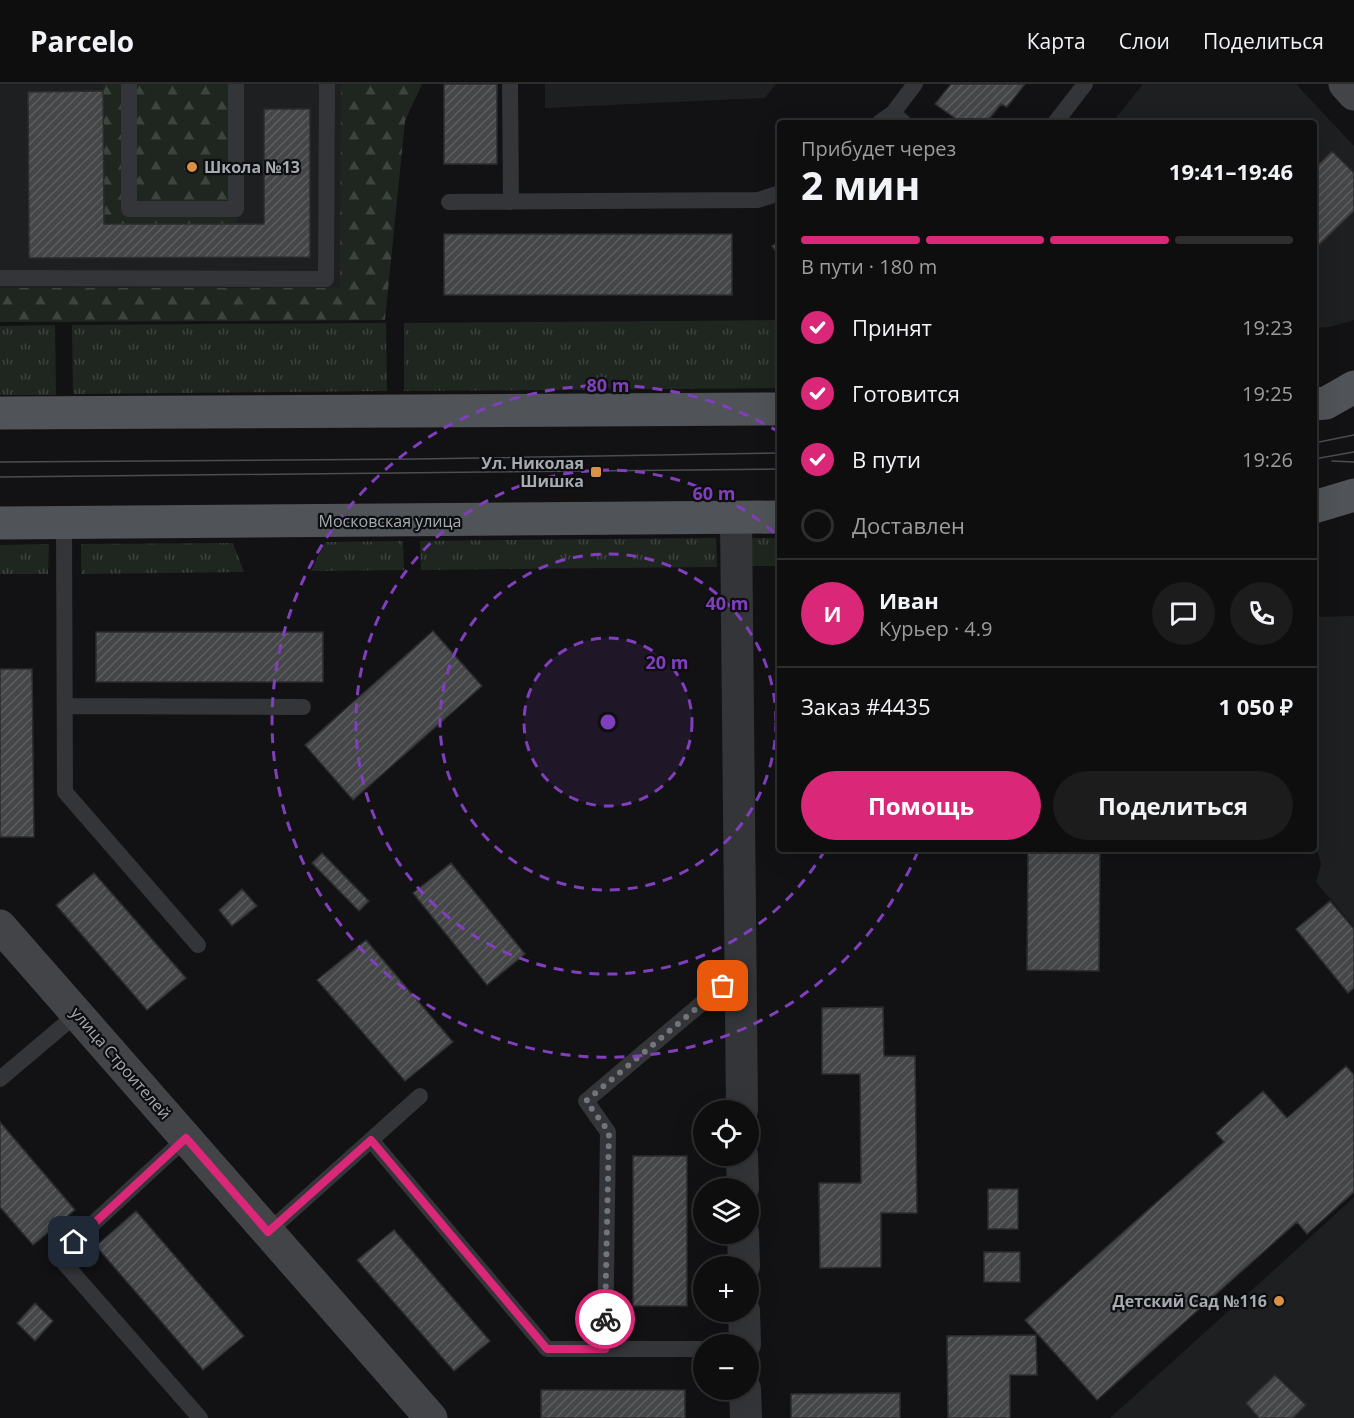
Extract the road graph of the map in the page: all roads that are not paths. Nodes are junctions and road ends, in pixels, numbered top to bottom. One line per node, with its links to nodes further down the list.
1 (129, 84): 2 (lane)
2 (236, 84)
3 (327, 84): 14 (lane)
4 (510, 84): 13 (lane)
5 (915, 84): 9 (lane)
6 (1085, 84): 10 (lane)
7 (1345, 84): 8 (street)
8 (1354, 94)
9 (892, 120)
10 (1057, 120)
11 (777, 194): 13 (lane)
12 (449, 202): 13 (lane)
13 (511, 202)
14 (0, 278)
15 (1354, 387): 16 (main road)
16 (1317, 404)
17 (777, 409): 18 (main road)
18 (0, 413)
19 (1354, 495): 20 (main road)
20 (1317, 506)
21 (736, 518): 22 (main road, Московская улица); 24 (main road, Московская улица); 29 (street)
22 (777, 518)
23 (0, 523): 24 (main road, Московская улица)
24 (64, 524): 25 (lane)
25 (65, 706): 26 (lane); 28 (lane)
26 (303, 706)
27 (0, 926): 30 (street, улица Строителей)
28 (198, 945)
29 (740, 971): 33 (street); 37 (lane)
30 (77, 1014): 31 (lane); 34 (street, улица Строителей)
31 (0, 1079)
32 (420, 1096): 35 (lane)
33 (742, 1100)
34 (186, 1138): 36 (street, улица Строителей); 40 (lane)
35 (371, 1140): 36 (lane); 37 (lane)
36 (268, 1232): 41 (street, улица Строителей)
37 (605, 1349): 38 (lane)
38 (693, 1349)
39 (745, 1400): 42 (street)
40 (200, 1418)
41 (431, 1418)
42 (746, 1418)

